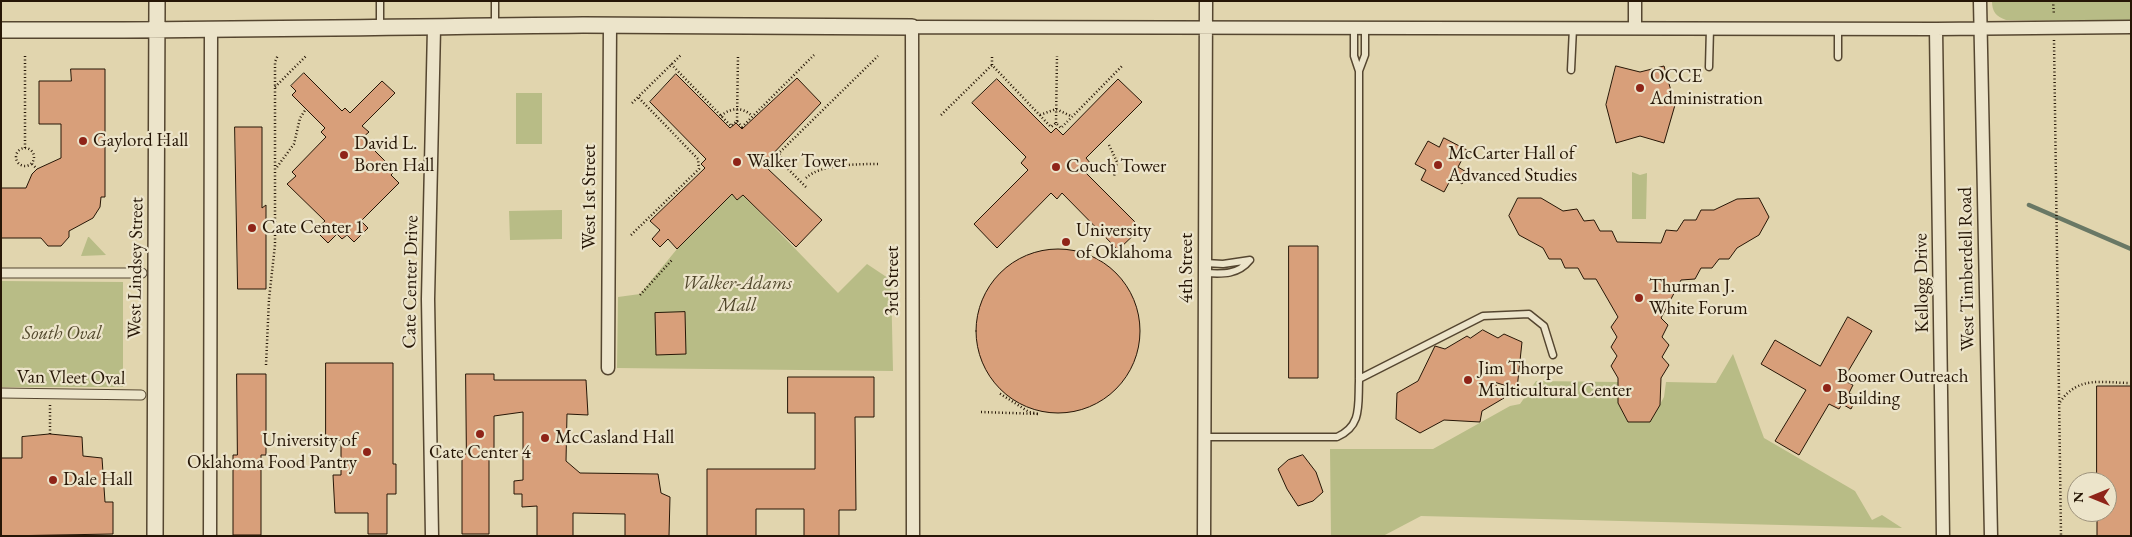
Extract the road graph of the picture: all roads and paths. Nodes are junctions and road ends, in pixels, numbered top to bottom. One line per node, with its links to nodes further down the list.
1 (157, 1): 24 (street, West Lindsey Street)
2 (380, 1): 16 (lane)
3 (495, 1): 10 (lane)
4 (1206, 1): 9 (street, 4th Street)
5 (1635, 1): 13 (street)
6 (1980, 1): 20 (street, West Timberdell Road)
7 (2053, 1): 14 (path)
8 (610, 25): 10 (street); 11 (street); 72 (street, West 1st Street)
9 (1206, 26): 11 (street); 12 (street); 66 (street, 4th Street)
10 (495, 27): 17 (street)
11 (912, 27): 86 (street, 3rd Street)
12 (1360, 27): 18 (street); 41 (lane); 41 (lane)
13 (1635, 27): 18 (street); 19 (street)
14 (2054, 27): 15 (street); 20 (street); 79 (path)
15 (2131, 27)
16 (380, 28): 17 (street); 25 (street)
17 (434, 28): 85 (street, Cate Center Drive)
18 (1573, 28): 40 (lane)
19 (1710, 28): 21 (street); 39 (lane)
20 (1980, 28): 22 (street); 89 (street, West Timberdell Road)
21 (1838, 29): 22 (street); 35 (lane)
22 (1936, 29): 88 (street, Kellogg Drive)
23 (1, 30): 24 (street)
24 (157, 31): 25 (street); 83 (street, West Lindsey Street)
25 (211, 31): 84 (street)
26 (278, 55): 42 (path)
27 (307, 55): 42 (path)
28 (681, 55): 36 (path)
29 (738, 55): 46 (path)
30 (814, 55): 51 (path)
31 (26, 56): 56 (path)
32 (878, 56): 63 (path)
33 (1057, 56): 47 (path)
34 (992, 57): 37 (path)
35 (1838, 57)
36 (671, 64): 43 (path); 50 (path)
37 (992, 66): 48 (path); 49 (path)
38 (1122, 66): 52 (path)
39 (1709, 67)
40 (1571, 70)
41 (1359, 71): 73 (lane)
42 (276, 87): 59 (path)
43 (638, 98): 44 (path); 64 (path)
44 (632, 103)
45 (306, 109): 59 (path)
46 (737, 109): 50 (path); 51 (path); 53 (path)
47 (1056, 109): 49 (path); 52 (path); 54 (path)
48 (942, 115)
49 (1040, 115): 54 (path)
50 (721, 116): 53 (path)
51 (752, 116): 53 (path)
52 (1071, 116): 54 (path)
53 (736, 121)
54 (1056, 123)
55 (1109, 145): 61 (path)
56 (25, 148): 57 (path); 57 (path)
57 (32, 164): 60 (path)
58 (880, 164): 62 (path)
59 (276, 168): 71 (path)
60 (38, 169)
61 (1114, 176)
62 (806, 178)
63 (806, 187)
64 (631, 235)
65 (672, 260): 69 (path)
66 (1205, 268): 66 (lane); 82 (street, 4th Street)
67 (1, 273): 68 (street)
68 (142, 273)
69 (640, 294)
70 (1553, 355): 73 (lane)
71 (266, 365)
72 (608, 368)
73 (1359, 379): 82 (lane)
74 (2131, 383): 79 (path)
75 (1, 393): 77 (street, Van Vleet Oval)
76 (998, 393): 80 (path)
77 (50, 394): 78 (street, Van Vleet Oval); 81 (path)
78 (141, 395)
79 (2059, 403): 90 (path)
80 (981, 412)
81 (50, 434)
82 (1204, 437): 87 (street, 4th Street)
83 (155, 536)
84 (210, 536)
85 (432, 536)
86 (913, 536)
87 (1204, 536)
88 (1943, 536)
89 (1991, 536)
90 (2061, 536)

